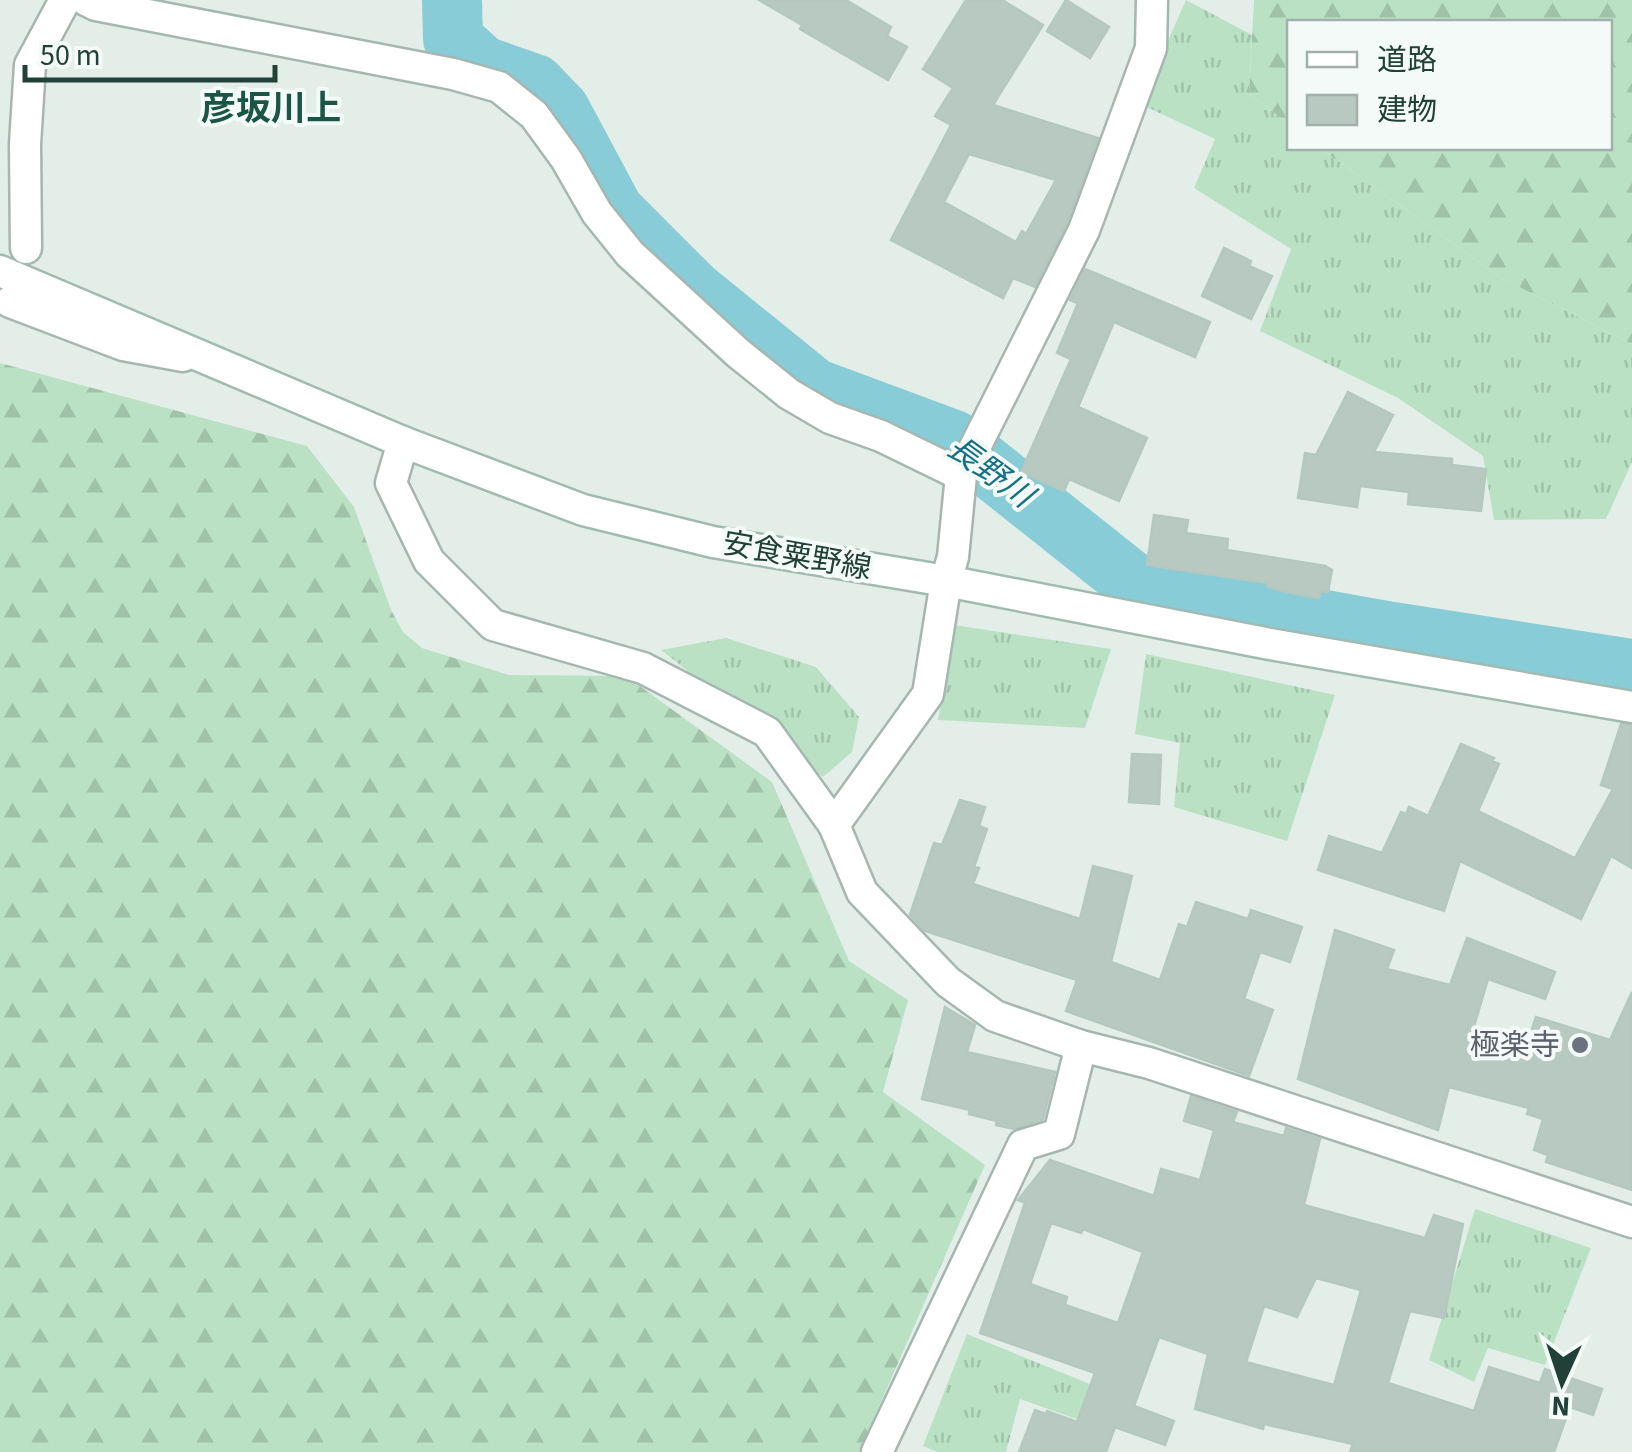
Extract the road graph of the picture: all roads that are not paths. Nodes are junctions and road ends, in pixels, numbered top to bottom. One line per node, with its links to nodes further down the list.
1 (66, 0): 4 (street)
2 (86, 0): 9 (street)
3 (1152, 0): 9 (street)
4 (26, 248)
5 (0, 271): 7 (street, 安食粟野線)
6 (10, 302): 7 (street)
7 (215, 362): 8 (street, 安食粟野線)
8 (403, 442): 10 (street, 安食粟野線); 12 (street)
9 (969, 462): 10 (street)
10 (946, 581): 11 (street, 安食粟野線); 12 (street)
11 (1632, 707)
12 (834, 825): 13 (street)
13 (1081, 1046): 14 (street); 15 (street)
14 (1632, 1222)
15 (877, 1452)

